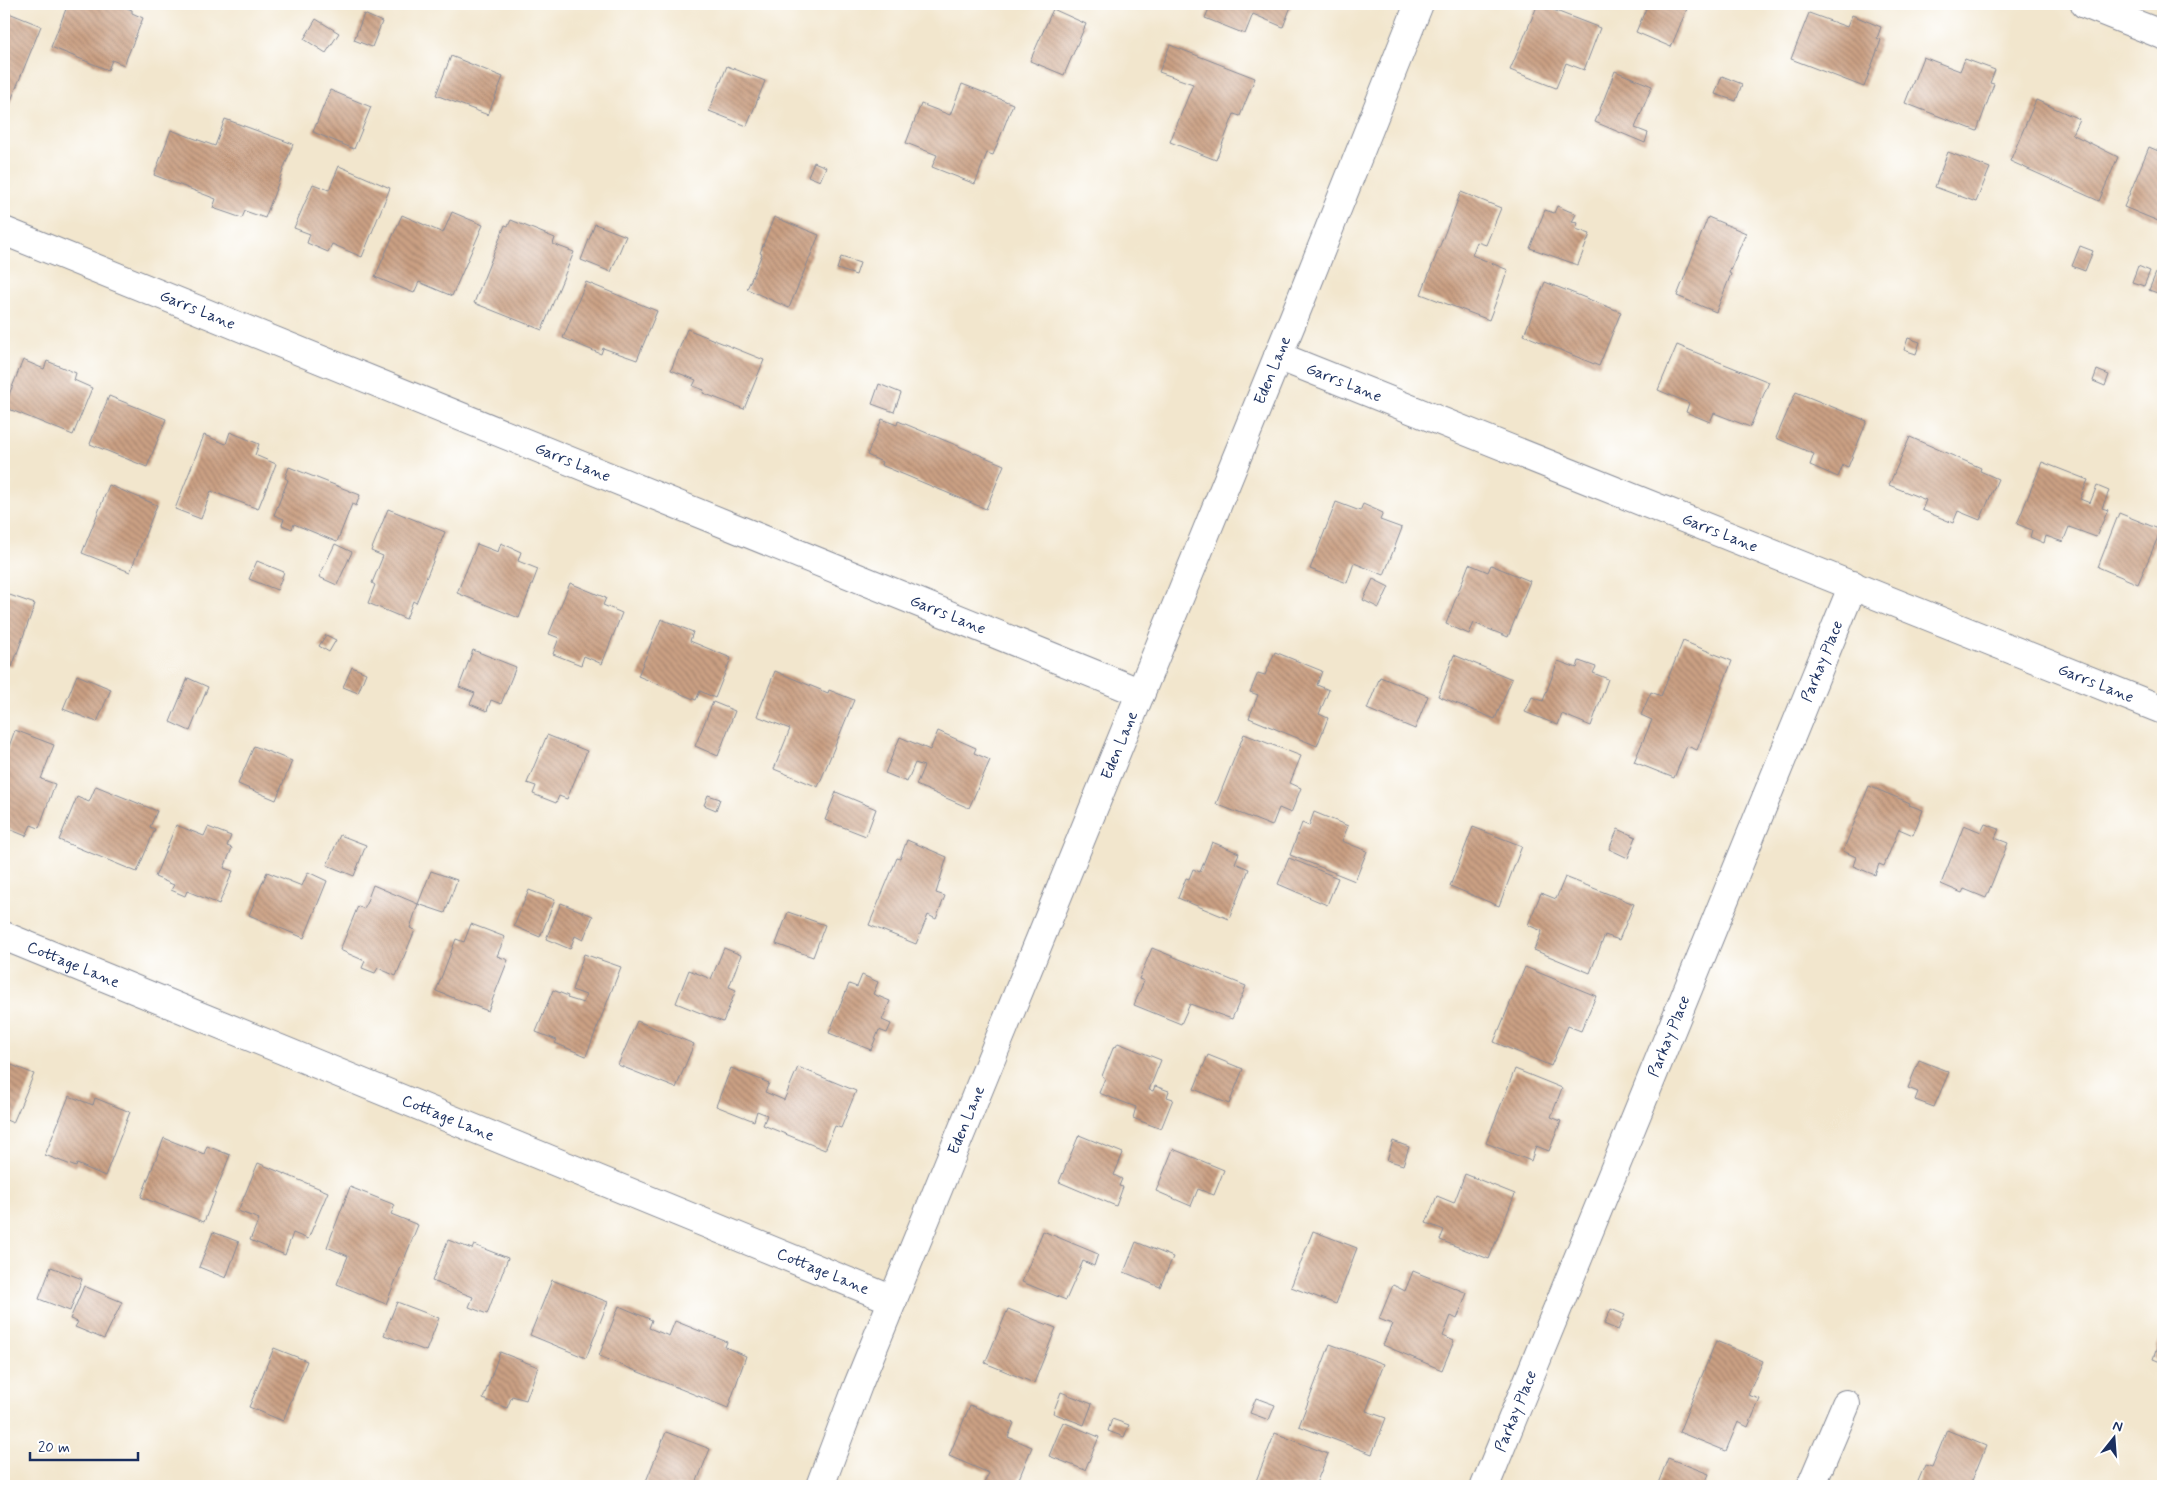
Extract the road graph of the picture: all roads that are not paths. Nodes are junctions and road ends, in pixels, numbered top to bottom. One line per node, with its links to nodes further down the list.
1 (1418, 4): 5 (street, Eden Lane)
2 (2086, 4): 3 (street)
3 (2163, 35)
4 (4, 231): 7 (street, Garrs Lane)
5 (1278, 356): 6 (street, Garrs Lane); 7 (street, Eden Lane)
6 (1853, 585): 8 (street, Garrs Lane); 13 (street, Parkay Place)
7 (1141, 693): 10 (street, Eden Lane)
8 (2163, 710)
9 (4, 936): 10 (street, Cottage Lane)
10 (893, 1300): 12 (street, Eden Lane)
11 (1846, 1404): 14 (street)
12 (820, 1486)
13 (1486, 1486)
14 (1811, 1486)

